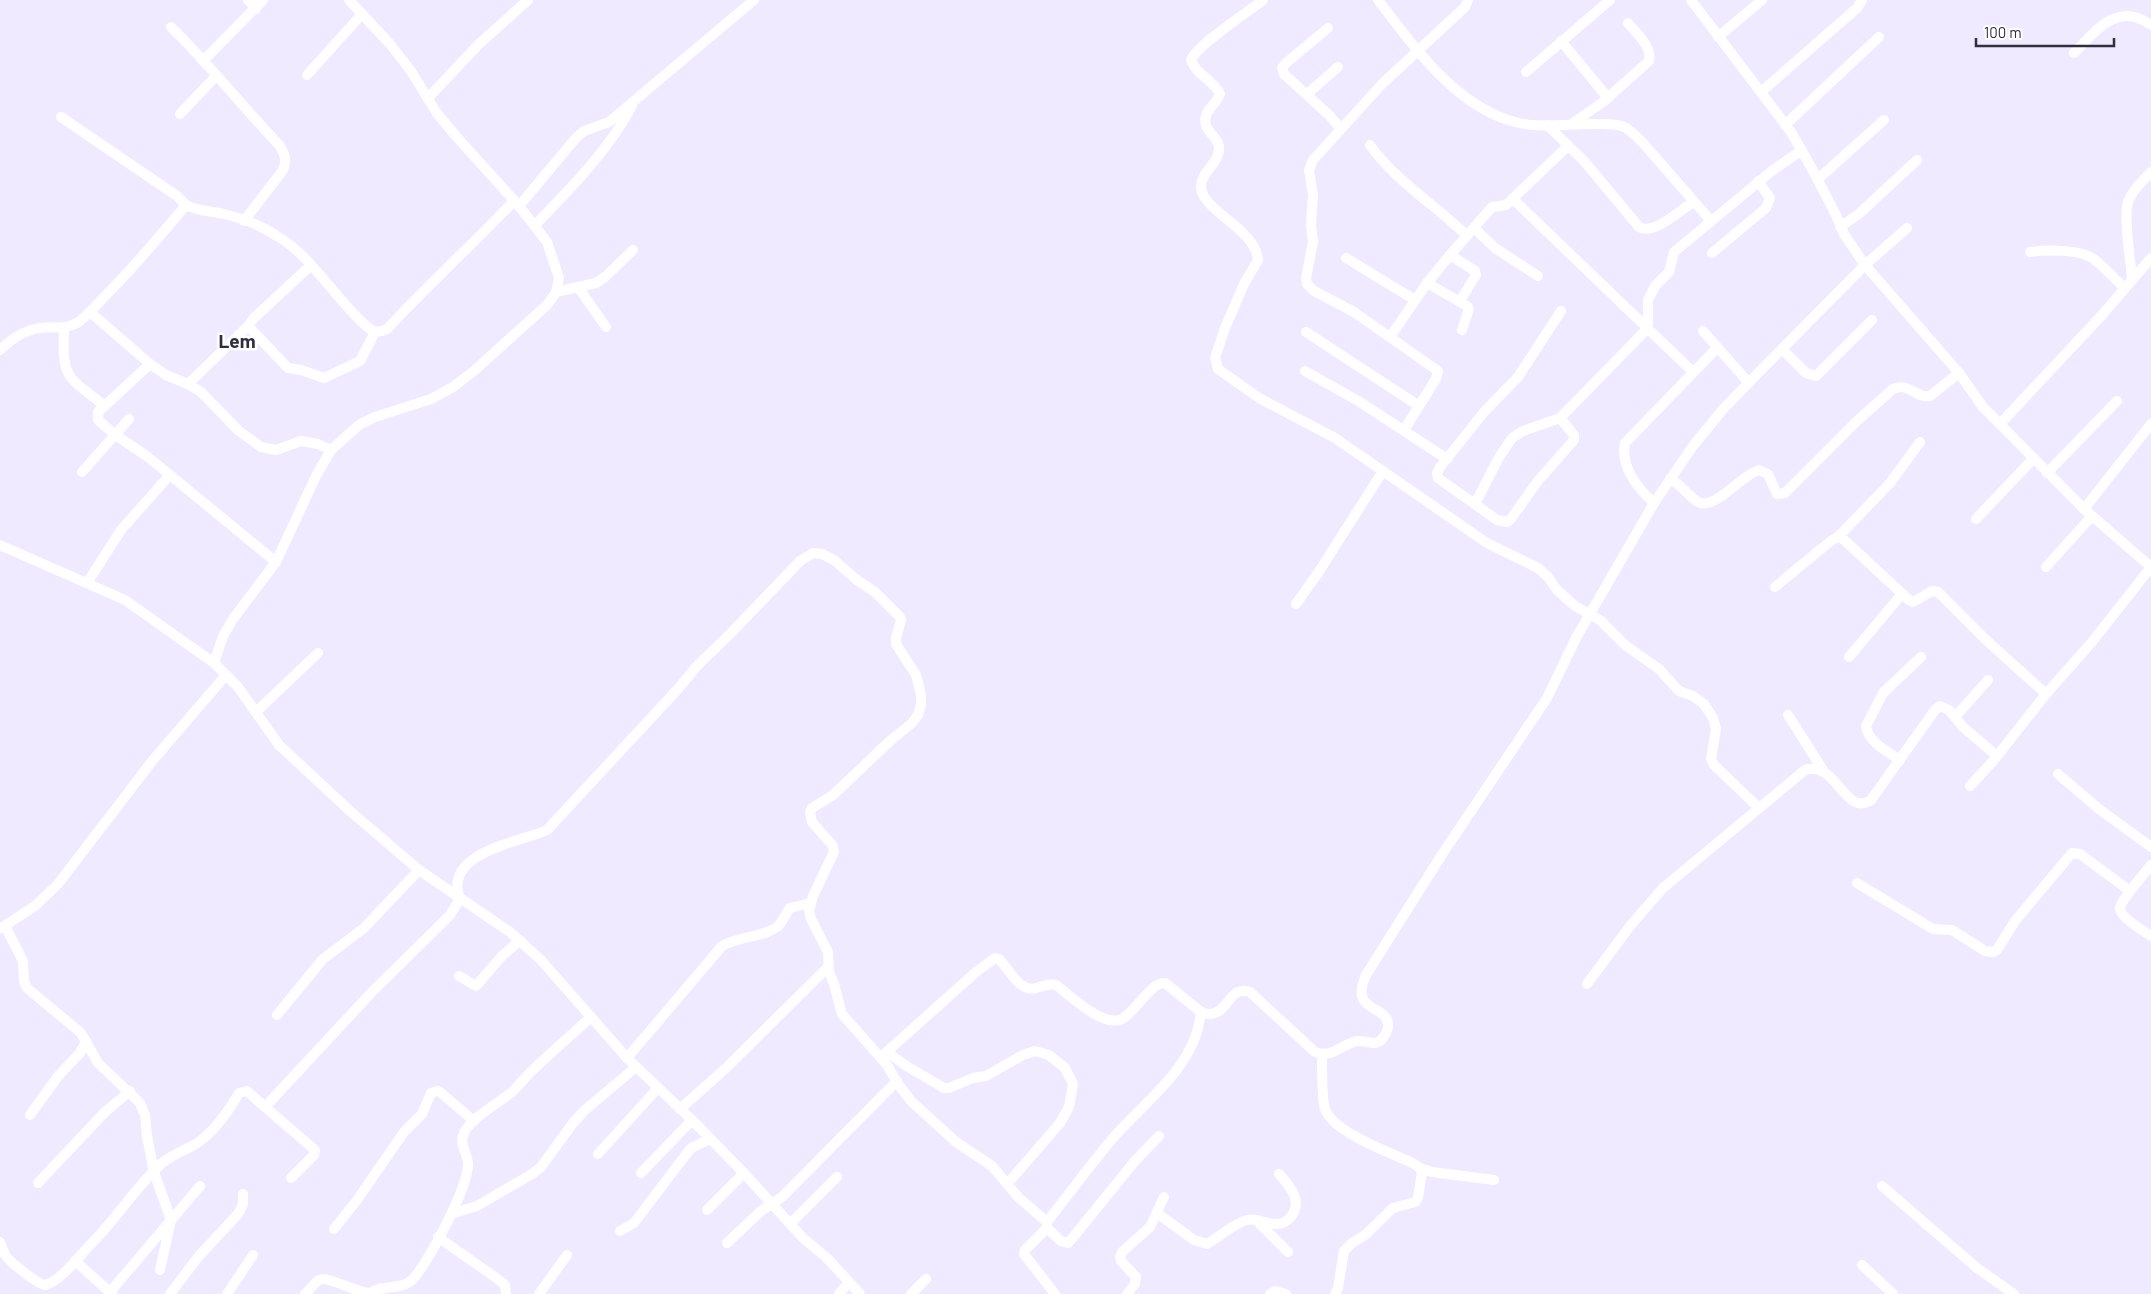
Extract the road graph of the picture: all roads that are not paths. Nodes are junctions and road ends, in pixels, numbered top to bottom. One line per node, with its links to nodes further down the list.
1 (248, 0): 13 (street)
2 (263, 0): 13 (street)
3 (349, 0): 14 (street)
4 (528, 0): 31 (street)
5 (754, 0): 33 (street)
6 (1263, 0): 109 (street)
7 (1378, 0): 22 (street)
8 (1468, 0): 22 (street)
9 (1610, 0): 21 (street)
10 (1691, 0): 19 (street)
11 (1762, 0): 19 (street)
12 (1862, 0): 29 (street)
13 (256, 9): 24 (street)
14 (362, 14): 27 (street); 31 (street)
15 (1628, 23): 32 (street)
16 (2151, 25): 23 (street)
17 (170, 27): 24 (street)
18 (1328, 28): 30 (street)
19 (1718, 37): 29 (street)
20 (1879, 37): 39 (street)
21 (1561, 41): 26 (street); 32 (street)
22 (1418, 50): 38 (street); 40 (street)
23 (2074, 53)
24 (203, 62): 28 (street)
25 (1338, 67): 30 (street)
26 (1526, 72)
27 (307, 75)
28 (216, 76): 34 (street); 53 (street)
29 (1761, 92): 39 (street)
30 (1307, 94): 40 (street)
31 (428, 98): 50 (street)
32 (1608, 98): 37 (street)
33 (633, 103): 50 (street); 54 (street)
34 (180, 114)
35 (60, 117): 51 (street)
36 (1884, 120): 46 (street)
37 (1572, 124): 38 (street); 49 (street)
38 (1547, 125): 42 (street)
39 (1785, 125): 43 (street)
40 (1340, 128): 86 (street)
41 (1370, 145): 58 (street)
42 (1568, 146): 48 (street); 49 (street)
43 (1802, 150): 46 (street); 47 (street)
44 (1917, 160): 55 (street)
45 (2151, 172): 68 (street)
46 (1818, 179): 55 (street)
47 (1758, 181): 52 (street); 61 (street)
48 (1513, 199): 56 (street); 81 (street)
49 (1694, 202): 52 (street)
50 (516, 204): 54 (street); 84 (street)
51 (186, 205): 53 (street); 76 (street)
52 (1711, 221): 81 (street)
53 (244, 222): 66 (street)
54 (535, 225): 72 (street)
55 (1840, 227): 65 (street)
56 (1474, 228): 58 (street); 67 (street)
57 (1907, 228): 65 (street)
58 (1467, 236): 62 (street)
59 (633, 250): 70 (street)
60 (2030, 252): 71 (street)
61 (1712, 253)
62 (1450, 255): 69 (street); 74 (street)
63 (1346, 258): 73 (street)
64 (2151, 258): 68 (street)
65 (1865, 265): 88 (street); 93 (street)
66 (310, 266): 78 (street); 84 (street)
67 (1538, 276)
68 (2132, 280): 71 (street)
69 (1427, 283): 73 (street); 74 (street)
70 (578, 287): 72 (street); 79 (street)
71 (2125, 288): 101 (street)
72 (556, 292): 106 (street)
73 (1415, 300): 86 (street)
74 (1460, 301): 82 (street)
75 (1561, 311): 107 (street)
76 (90, 312): 80 (street); 90 (street)
77 (1872, 320): 88 (street)
78 (248, 326): 84 (street); 95 (street)
79 (606, 327)
80 (64, 328): 89 (street); 97 (street)
81 (1648, 328): 92 (street); 99 (street)
82 (1462, 330)
83 (1703, 331): 87 (street)
84 (375, 332)
85 (1306, 332): 98 (street)
86 (1390, 337): 98 (street)
87 (1717, 348): 92 (street); 94 (street)
88 (1782, 349): 94 (street)
89 (0, 350)
90 (150, 364): 95 (street); 97 (street)
91 (1305, 372): 103 (street)
92 (1693, 372): 114 (street)
93 (1959, 373): 101 (street); 113 (street)
94 (1749, 383): 113 (street)
95 (188, 384): 106 (street)
96 (2117, 400): 111 (street)
97 (104, 405): 104 (street)
98 (1418, 406): 103 (street)
99 (1560, 418): 115 (street); 115 (street)
100 (129, 419): 104 (street)
101 (2000, 424): 108 (street)
102 (2151, 424): 116 (street)
103 (1404, 430): 107 (street)
104 (114, 434): 110 (street); 112 (street)
105 (1920, 442): 119 (street)
106 (331, 450): 121 (street)
107 (1447, 459): 115 (street)
108 (2033, 459): 111 (street); 118 (street)
109 (1383, 471): 127 (street); 128 (street)
110 (82, 472)
111 (2047, 473): 116 (street)
112 (169, 476): 121 (street); 124 (street)
113 (1670, 479): 114 (street)
114 (1654, 503): 128 (street)
115 (1475, 504)
116 (2084, 509): 117 (street)
117 (2092, 516): 122 (street); 123 (street)
118 (1976, 519)
119 (1838, 537): 125 (street); 126 (street)
120 (0, 545): 124 (street)
121 (276, 562): 132 (street)
122 (2046, 567)
123 (2151, 567): 135 (street)
124 (87, 583): 132 (street)
125 (1775, 587)
126 (1902, 594): 130 (street); 135 (street)
127 (1296, 604)
128 (1590, 614): 144 (street); 163 (street)
129 (318, 653): 136 (street)
130 (1849, 657)
131 (1921, 658): 140 (street)
132 (214, 663): 133 (street)
133 (226, 675): 136 (street); 152 (street)
134 (1988, 680): 138 (street)
135 (2046, 694): 139 (street)
136 (256, 712): 147 (street)
137 (1788, 715): 141 (street)
138 (1955, 717): 139 (street); 140 (street)
139 (1997, 756): 143 (street)
140 (1900, 760): 141 (street)
141 (1823, 770): 144 (street)
142 (2058, 774): 145 (street)
143 (1970, 786)
144 (1758, 808): 157 (street)
145 (2151, 848)
146 (2151, 864): 149 (street)
147 (419, 870): 150 (street); 159 (street)
148 (1857, 883): 149 (street)
149 (2130, 891): 153 (street)
150 (460, 899): 151 (street); 154 (street); 169 (street)
151 (810, 903): 155 (street); 164 (street)
152 (3, 927): 161 (street)
153 (2151, 936)
154 (520, 940): 156 (street); 160 (street)
155 (828, 967): 162 (street); 170 (street)
156 (459, 976)
157 (1587, 984)
158 (1201, 1012): 162 (street); 163 (street); 198 (street)
159 (277, 1016)
160 (590, 1018): 164 (street); 173 (street)
161 (86, 1041): 168 (street); 171 (street)
162 (884, 1055): 166 (street); 186 (street)
163 (1322, 1055): 177 (street)
164 (627, 1058): 165 (street)
165 (636, 1067): 167 (street); 194 (street)
166 (897, 1081): 186 (street); 191 (street)
167 (658, 1088): 170 (street); 176 (street)
168 (130, 1091): 178 (street); 185 (street)
169 (265, 1107): 178 (street); 183 (street)
170 (680, 1110): 172 (street)
171 (30, 1115)
172 (692, 1120): 175 (street); 179 (street)
173 (474, 1121): 194 (street); 199 (street)
174 (1159, 1136): 198 (street)
175 (710, 1138): 180 (street); 200 (street)
176 (598, 1154)
177 (1420, 1168): 184 (street); 227 (street)
178 (154, 1172): 196 (street); 208 (street)
179 (640, 1173)
180 (744, 1174): 191 (street); 192 (street)
181 (1279, 1174): 195 (street)
182 (837, 1176): 197 (street)
183 (290, 1178)
184 (1494, 1180)
185 (38, 1183)
186 (1008, 1183): 198 (street)
187 (200, 1186): 196 (street)
188 (1882, 1186): 229 (street)
189 (243, 1194): 215 (street)
190 (1164, 1197): 193 (street)
191 (772, 1204): 197 (street); 203 (street)
192 (708, 1210)
193 (1157, 1213): 195 (street); 224 (street)
194 (451, 1214): 201 (street)
195 (1255, 1219): 204 (street)
196 (171, 1220): 210 (street); 213 (street)
197 (790, 1224): 212 (street)
198 (1047, 1225): 223 (street)
199 (334, 1229)
200 (620, 1231)
201 (438, 1236): 214 (street); 218 (street)
202 (0, 1242): 207 (street)
203 (727, 1243)
204 (1288, 1252)
205 (253, 1255): 216 (street)
206 (567, 1255): 219 (street)
207 (2, 1257): 208 (street)
208 (75, 1261): 213 (street)
209 (1862, 1265): 228 (street)
210 (160, 1270)
211 (926, 1278): 222 (street)
212 (849, 1282): 220 (street); 221 (street)
213 (111, 1293)
214 (370, 1293): 217 (street)
215 (170, 1294)
216 (227, 1294)
217 (304, 1294)
218 (506, 1294)
219 (539, 1294)
220 (839, 1294)
221 (860, 1294)
222 (911, 1294)
223 (1055, 1294)
224 (1127, 1294)
225 (1270, 1294): 226 (street)
226 (1286, 1294)
227 (1335, 1294)
228 (1892, 1294)
229 (2014, 1294)

